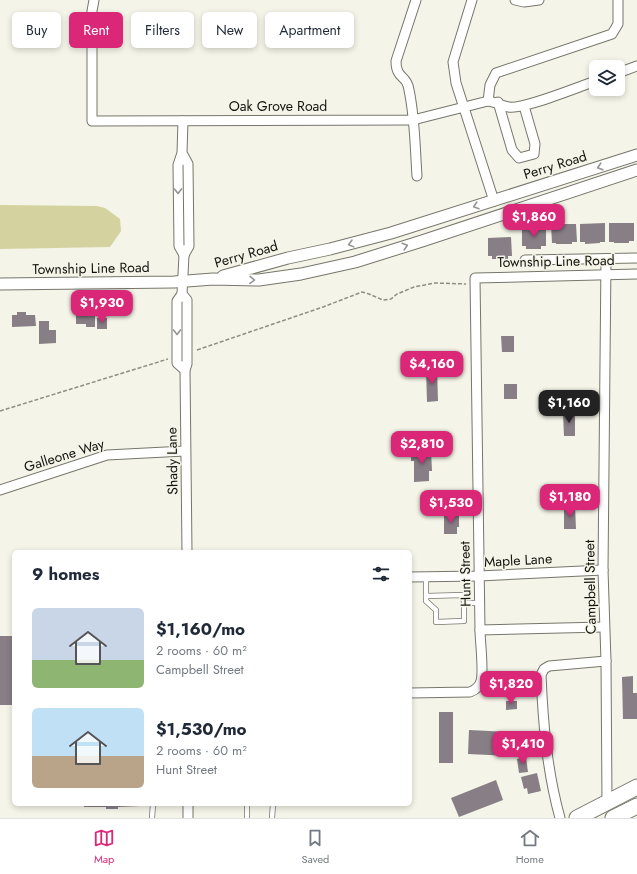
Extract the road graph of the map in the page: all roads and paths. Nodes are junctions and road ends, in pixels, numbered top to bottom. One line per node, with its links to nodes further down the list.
1 (94, 0): 14 (street, Oak Grove Road)
2 (416, 0): 13 (street)
3 (472, 0): 12 (street)
4 (515, 0): 5 (street)
5 (539, 0)
6 (618, 0): 10 (street)
7 (637, 66): 8 (street)
8 (625, 70)
9 (589, 83): 11 (street)
10 (493, 102): 11 (street); 11 (street); 12 (street, Oak Grove Road)
11 (524, 106)
12 (463, 108): 13 (street, Oak Grove Road); 18 (street)
13 (413, 120): 14 (street, Oak Grove Road); 17 (street)
14 (183, 121): 26 (street)
15 (637, 155): 18 (street, Perry Road, one-way to 18)
16 (637, 170): 25 (street, Perry Road, one-way to 16)
17 (417, 176)
18 (494, 201): 25 (street, Perry Road, one-way to 25)
19 (606, 258): 20 (street); 21 (street); 23 (street, Campbell Street)
20 (637, 258)
21 (525, 260)
22 (637, 274): 23 (street, Township Line Road)
23 (606, 275): 24 (street, Township Line Road); 33 (street, Campbell Street)
24 (475, 278): 35 (street, Hunt Street)
25 (213, 279): 26 (street, Township Line Road)
26 (182, 281): 27 (street, Township Line Road); 30 (street, Shady Lane)
27 (0, 284)
28 (414, 287): 29 (path)
29 (355, 295)
30 (186, 452): 31 (street, Galleone Way); 32 (street, Shady Lane)
31 (0, 490)
32 (187, 550)
33 (603, 570): 35 (street, Maple Lane); 40 (street, Campbell Street)
34 (426, 576): 35 (street, Maple Lane); 36 (street, Maple Lane); 37 (lane)
35 (479, 576): 39 (street, Hunt Street)
36 (412, 577)
37 (426, 596): 38 (lane); 38 (lane)
38 (464, 603): 39 (lane)
39 (479, 603): 41 (street, Hunt Street)
40 (604, 627): 41 (street); 42 (street, Campbell Street)
41 (480, 630): 43 (street, Hunt Street)
42 (606, 661): 45 (street, Campbell Street); 55 (street)
43 (412, 693)
44 (637, 787): 45 (main road)
45 (607, 802): 56 (main road)
46 (153, 806): 51 (lane)
47 (188, 806): 52 (street)
48 (247, 806): 53 (lane)
49 (272, 806): 54 (lane)
50 (637, 806): 57 (main road)
51 (152, 818)
52 (188, 818)
53 (247, 818)
54 (272, 818)
55 (560, 818)
56 (576, 818)
57 (613, 818)

